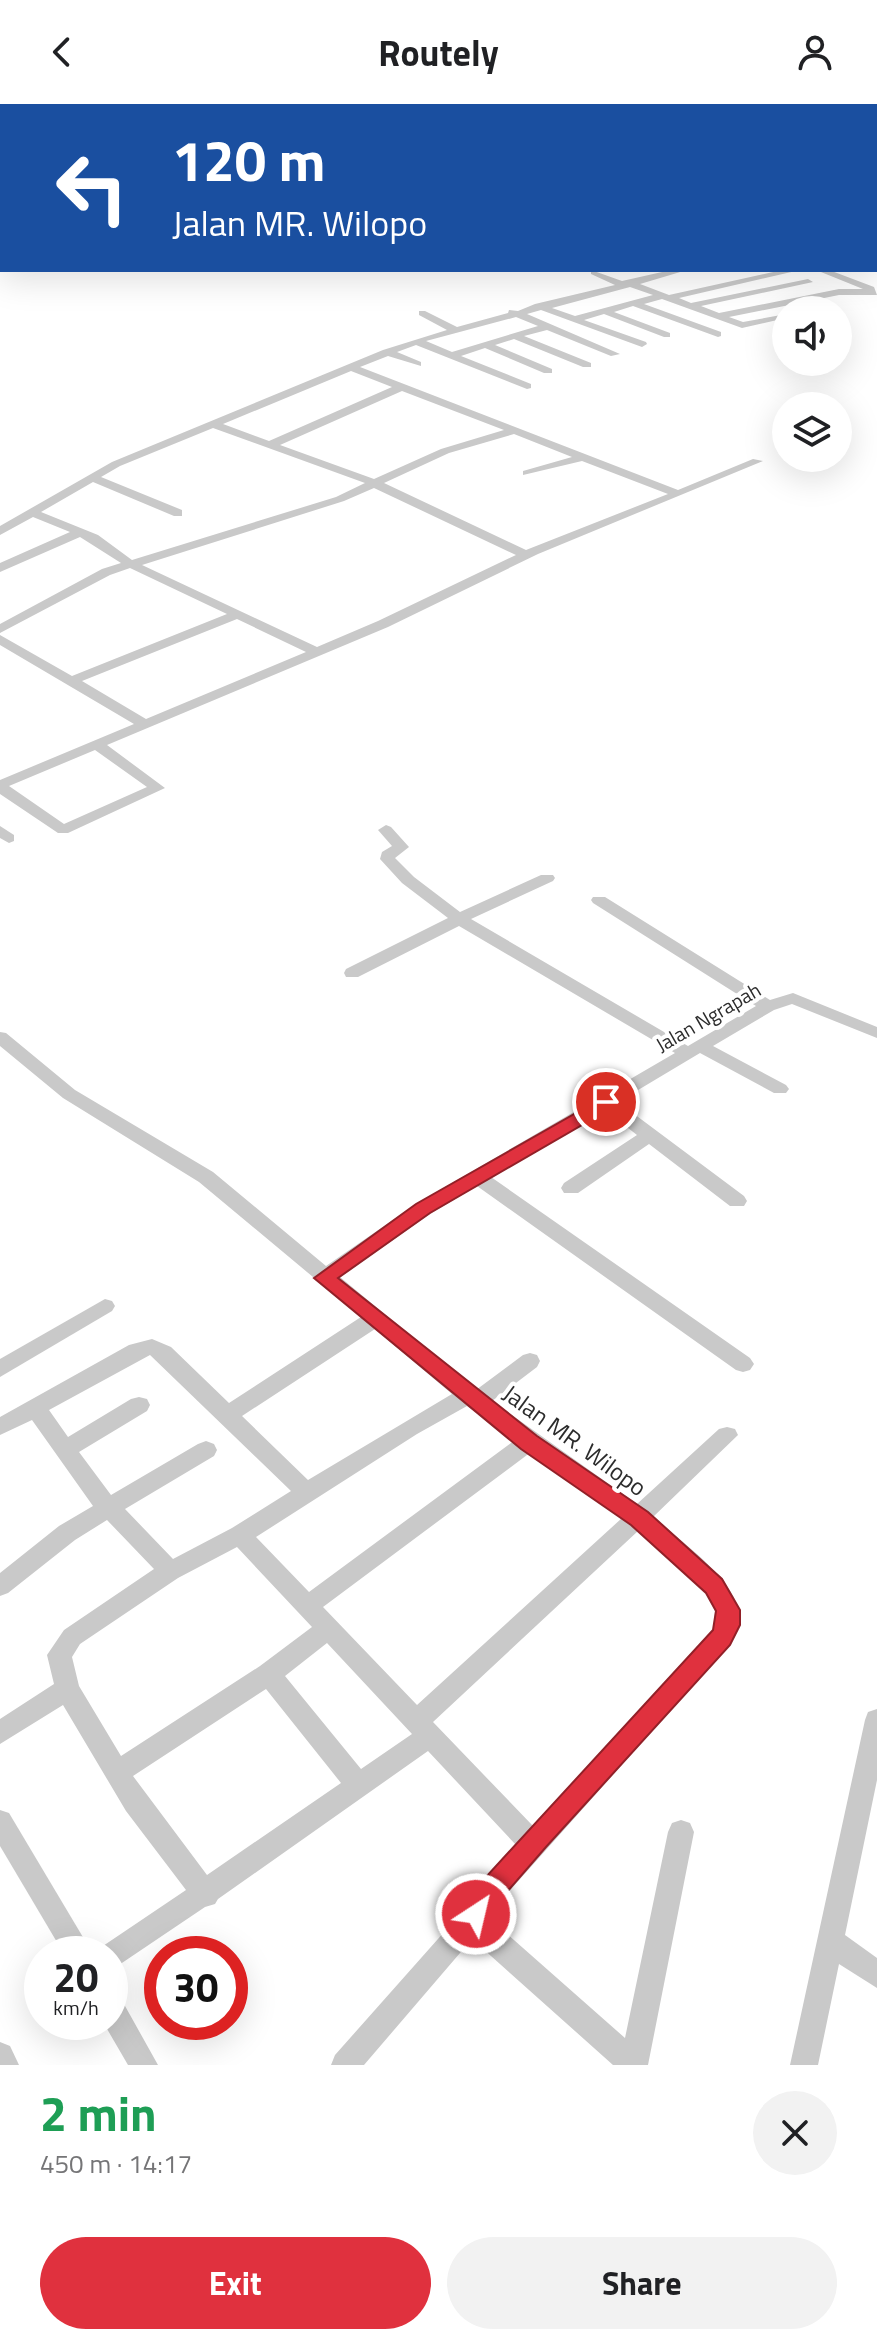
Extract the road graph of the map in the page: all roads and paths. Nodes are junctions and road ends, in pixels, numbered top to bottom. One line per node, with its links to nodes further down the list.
1 (594, 272): 11 (street)
2 (642, 272): 8 (street)
3 (738, 272): 9 (street)
4 (782, 272): 9 (street); 10 (street)
5 (826, 272): 15 (street)
6 (675, 274): 8 (street); 13 (street)
7 (701, 275): 12 (street)
8 (651, 277): 11 (street)
9 (750, 280): 12 (street)
10 (808, 282): 14 (street); 19 (street)
11 (623, 283): 16 (street); 18 (street)
12 (723, 286): 13 (street)
13 (692, 292): 16 (street)
14 (839, 292): 15 (street); 23 (street)
15 (877, 292)
16 (664, 297): 17 (street); 19 (street)
17 (633, 303): 20 (street); 28 (street)
18 (538, 306): 21 (street); 24 (street)
19 (688, 306): 23 (street)
20 (604, 311): 24 (street); 29 (street)
21 (512, 312): 26 (street); 27 (street)
22 (422, 313): 27 (street)
23 (717, 316): 25 (street)
24 (572, 320): 32 (street)
25 (772, 320)
26 (545, 327): 30 (street); 35 (street)
27 (453, 329): 31 (street)
28 (718, 334)
29 (667, 335)
30 (514, 336): 33 (street); 38 (street)
31 (416, 341): 34 (street); 36 (street)
32 (642, 344)
33 (486, 345): 36 (street); 40 (street)
34 (387, 352): 37 (street); 39 (street)
35 (615, 354)
36 (452, 355): 41 (street)
37 (417, 364)
38 (587, 365)
39 (350, 367): 42 (street); 43 (street)
40 (548, 371)
41 (527, 386)
42 (401, 387): 44 (street); 45 (street)
43 (212, 424): 45 (street); 49 (street)
44 (513, 431): 46 (street); 50 (street)
45 (270, 445): 50 (street)
46 (583, 457): 48 (street); 51 (street)
47 (757, 461): 51 (street)
48 (527, 473)
49 (90, 477): 52 (street); 53 (street)
50 (374, 483): 56 (street); 57 (street)
51 (678, 494): 56 (street)
52 (33, 513): 54 (street); 55 (street)
53 (178, 513)
54 (0, 531)
55 (80, 532): 57 (street); 58 (street)
56 (526, 555): 62 (street)
57 (129, 563): 59 (street); 60 (street)
58 (0, 568)
59 (238, 614): 62 (street); 63 (street)
60 (0, 629)
61 (0, 639): 63 (street)
62 (315, 651): 64 (street)
63 (73, 680): 64 (street)
64 (145, 724): 65 (street)
65 (97, 745): 66 (street); 66 (street)
66 (0, 786)
67 (386, 830): 70 (street)
68 (547, 878): 70 (street)
69 (599, 900): 72 (street)
70 (459, 919): 71 (street); 75 (street)
71 (352, 973)
72 (768, 1006): 73 (street, Jalan Ngrapah); 75 (street, Jalan Ngrapah)
73 (877, 1033)
74 (0, 1037): 82 (street, Jalan MR. Wilopo)
75 (693, 1050): 76 (street); 77 (street, Jalan Ngrapah)
76 (780, 1089)
77 (606, 1102): 78 (street); 79 (street, Jalan Ngrapah)
78 (648, 1136): 80 (street); 81 (street)
79 (479, 1178): 82 (street, Jalan Ngrapah); 86 (street)
80 (571, 1188)
81 (737, 1201)
82 (324, 1278): 84 (street, Jalan MR. Wilopo)
83 (105, 1306): 87 (street)
84 (374, 1319): 88 (street, Jalan MR. Wilopo); 91 (street)
85 (530, 1361): 88 (street)
86 (743, 1364)
87 (0, 1369)
88 (472, 1398): 94 (street, Jalan MR. Wilopo); 97 (street)
89 (139, 1405): 95 (street)
90 (36, 1408): 91 (street); 92 (street); 95 (street)
91 (228, 1414): 97 (street)
92 (0, 1427)
93 (727, 1435): 99 (street)
94 (529, 1442): 99 (street, Jalan MR. Wilopo); 103 (street)
95 (65, 1450): 98 (street)
96 (206, 1450): 98 (street)
97 (308, 1494): 100 (street)
98 (109, 1507): 101 (street); 102 (street)
99 (640, 1519): 108 (street); 114 (street, Jalan MR. Wilopo)
100 (240, 1535): 101 (street); 103 (street)
101 (170, 1571): 106 (street)
102 (0, 1586)
103 (307, 1606): 104 (street)
104 (328, 1629): 105 (street); 108 (street)
105 (269, 1674): 110 (street); 111 (street)
106 (67, 1689): 109 (street); 110 (street)
107 (877, 1720): 118 (street)
108 (422, 1729): 111 (street); 114 (street)
109 (0, 1733)
110 (118, 1772): 115 (street)
111 (358, 1785): 115 (street)
112 (0, 1822): 117 (street)
113 (681, 1832): 126 (street)
114 (532, 1844): 116 (street, Jalan MR. Wilopo)
115 (206, 1895): 119 (street)
116 (476, 1914): 125 (street, Jalan MR. Wilopo); 126 (street)
117 (68, 1936)
118 (829, 1940): 120 (street); 127 (street)
119 (128, 1946)
120 (877, 1974)
121 (128, 2038): 124 (street)
122 (0, 2056): 123 (street)
123 (5, 2065)
124 (144, 2065)
125 (345, 2065)
126 (634, 2065)
127 (804, 2065)

